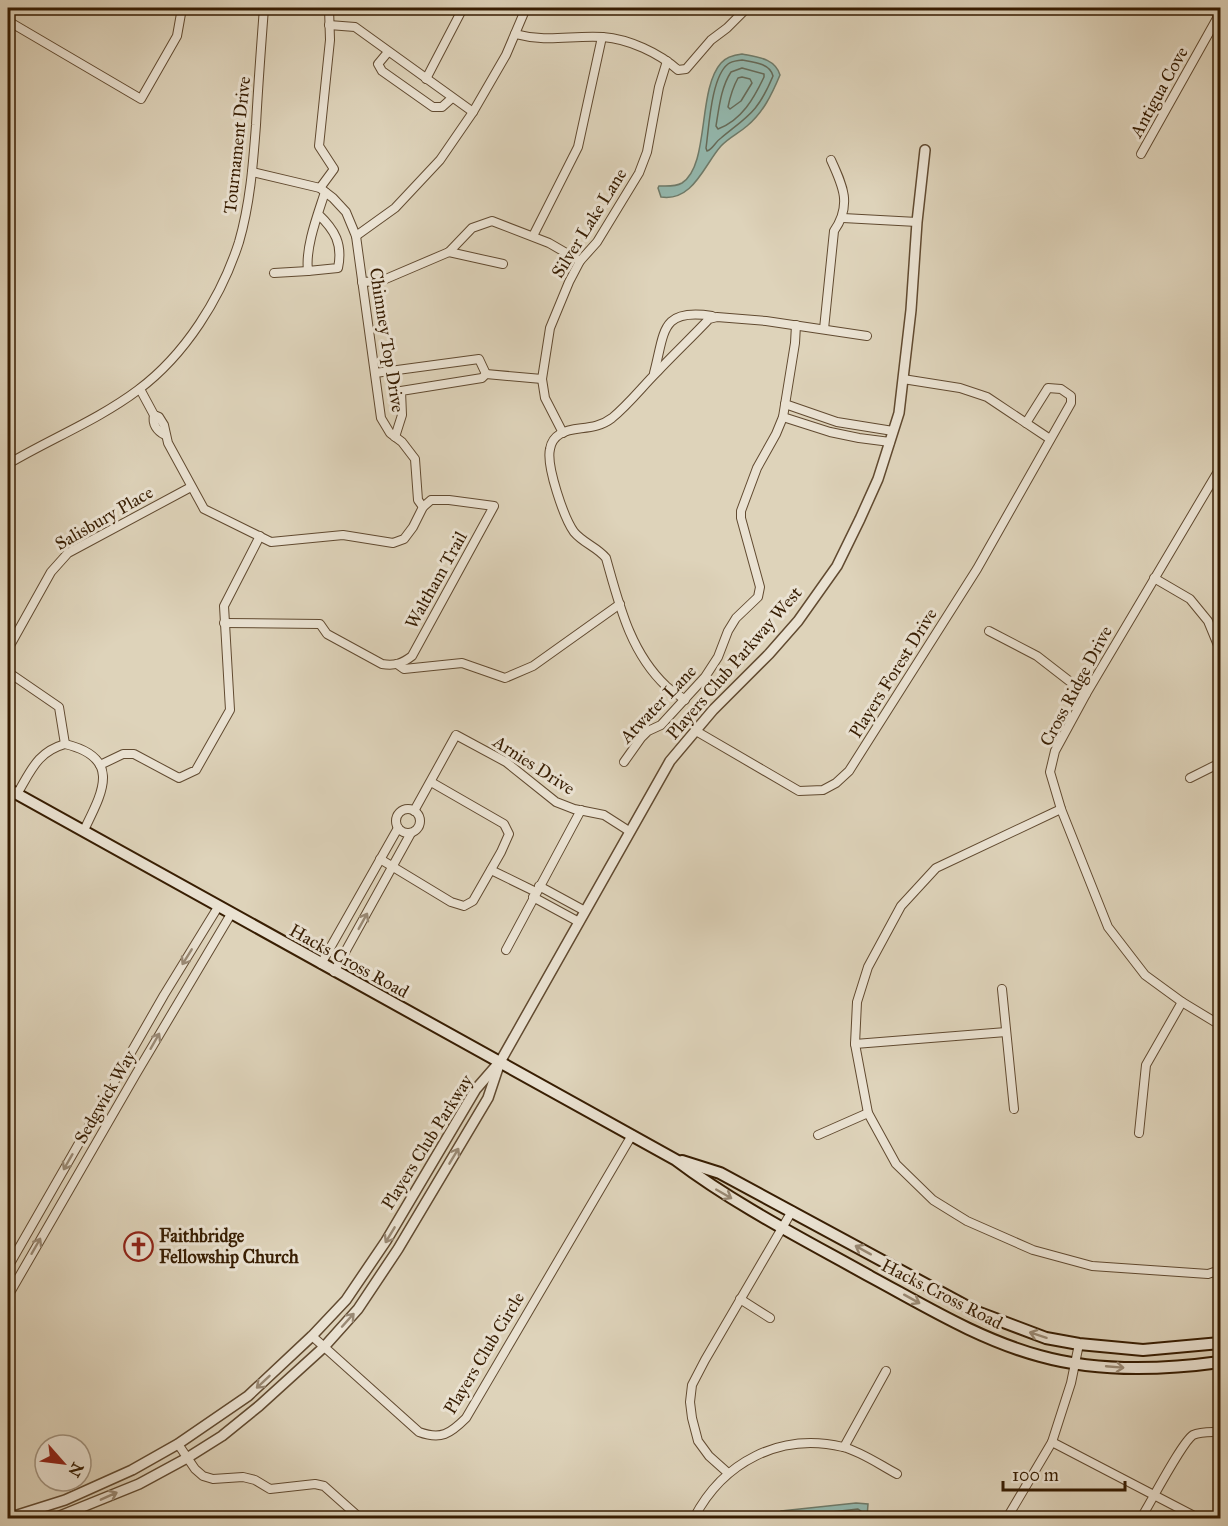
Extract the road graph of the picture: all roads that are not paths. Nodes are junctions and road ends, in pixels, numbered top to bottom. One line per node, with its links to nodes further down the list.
1 (182, 8): 8 (street)
2 (264, 8): 20 (street, Tournament Drive)
3 (329, 8): 9 (street)
4 (463, 8): 14 (street)
5 (526, 8): 10 (street)
6 (747, 8): 13 (street)
7 (1221, 13): 18 (street, Antigua Cove)
8 (8, 21)
9 (329, 25): 12 (street); 21 (street)
10 (515, 34): 11 (street); 16 (street)
11 (602, 37): 13 (street); 26 (street)
12 (388, 52): 14 (street); 15 (street)
13 (668, 61): 28 (street, Silver Lake Lane)
14 (426, 79): 15 (street)
15 (452, 98): 16 (street)
16 (473, 112): 25 (street)
17 (925, 150): 24 (street, Players Club Parkway West)
18 (1141, 154)
19 (831, 160): 23 (street)
20 (252, 172): 21 (street); 42 (street, Tournament Drive)
21 (323, 190): 22 (street); 25 (street, Chimney Top Drive)
22 (318, 214): 30 (street); 30 (street)
23 (843, 218): 24 (street); 35 (street)
24 (917, 222): 41 (street, Players Club Parkway West)
25 (356, 236): 32 (street, Chimney Top Drive)
26 (532, 236): 27 (street); 28 (street)
27 (449, 252): 29 (street); 32 (street)
28 (580, 261): 40 (street, Silver Lake Lane)
29 (503, 264)
30 (308, 270): 31 (street)
31 (274, 273)
32 (362, 282): 37 (street, Chimney Top Drive)
33 (717, 317): 34 (street); 39 (street); 39 (street)
34 (796, 326): 35 (street); 43 (street, Atwater Lane)
35 (824, 330): 36 (street)
36 (867, 336)
37 (375, 373): 38 (street); 52 (street, Chimney Top Drive)
38 (486, 374): 40 (street); 52 (street)
39 (653, 376): 50 (street)
40 (542, 379): 50 (street, Silver Lake Lane)
41 (903, 379): 47 (street); 49 (street, Players Club Parkway West)
42 (140, 389): 55 (street, Tournament Drive); 57 (street)
43 (785, 405): 44 (street, Atwater Lane); 45 (street)
44 (783, 417): 48 (street); 69 (street, Atwater Lane)
45 (821, 417): 46 (street); 48 (street)
46 (844, 423): 49 (street); 51 (street)
47 (1026, 423): 53 (street); 53 (street, Players Forest Drive)
48 (819, 429): 51 (street)
49 (893, 431): 54 (street, Players Club Parkway West)
50 (563, 433): 61 (street)
51 (842, 435): 54 (street)
52 (395, 437): 58 (street, Chimney Top Drive)
53 (1050, 439): 70 (street, Players Forest Drive)
54 (890, 442): 70 (street, Players Club Parkway West)
55 (8, 464)
56 (1221, 468): 60 (street, Cross Ridge Drive)
57 (191, 487): 59 (street); 64 (street, Salisbury Place)
58 (423, 507): 59 (street); 66 (street, Waltham Trail)
59 (260, 536): 62 (street)
60 (1154, 578): 65 (street); 68 (street, Cross Ridge Drive)
61 (620, 604): 66 (street); 69 (street)
62 (225, 623): 66 (street); 74 (street)
63 (989, 631): 68 (street)
64 (8, 649)
65 (1221, 650)
66 (398, 664)
67 (8, 672): 71 (street)
68 (1086, 694): 78 (street, Cross Ridge Drive)
69 (685, 700): 72 (street, Atwater Lane)
70 (696, 731): 83 (street, Players Club Parkway West)
71 (65, 744): 74 (street); 77 (street)
72 (624, 762)
73 (1221, 764): 75 (street)
74 (100, 765): 82 (street)
75 (1190, 778)
76 (430, 782): 79 (street, Arnies Drive); 80 (street); 87 (street)
77 (12, 792): 82 (main road, Hacks Cross Road)
78 (1060, 809): 103 (street, Cross Ridge Drive); 106 (street)
79 (581, 810): 83 (street, Arnies Drive); 89 (street)
80 (414, 811): 81 (street); 84 (street)
81 (398, 828): 84 (street); 85 (street)
82 (84, 830): 93 (main road, Hacks Cross Road)
83 (629, 831): 94 (street, Players Club Parkway West)
84 (411, 833): 86 (street)
85 (380, 859): 86 (street); 88 (street)
86 (393, 867): 87 (street); 90 (street)
87 (491, 870): 89 (street)
88 (364, 888): 90 (street); 97 (street)
89 (536, 892): 91 (street); 92 (street); 99 (street)
90 (377, 895): 98 (street, one-way to 90)
91 (556, 895): 92 (street); 94 (street)
92 (550, 905): 96 (street)
93 (218, 907): 95 (main road, Hacks Cross Road); 116 (street, Sedgwick Way, one-way to 116)
94 (585, 911): 96 (street, Players Club Parkway West)
95 (231, 915): 100 (main road, Hacks Cross Road); 118 (street, Sedgwick Way, one-way to 95)
96 (579, 922): 107 (street, Players Club Parkway West)
97 (339, 931): 98 (street); 100 (street)
98 (353, 939): 101 (street)
99 (506, 950)
100 (321, 964): 101 (main road, Hacks Cross Road)
101 (334, 972): 107 (main road, Hacks Cross Road)
102 (1002, 988): 105 (street)
103 (1182, 1002): 104 (street, Cross Ridge Drive); 110 (street)
104 (1221, 1025)
105 (1006, 1032): 106 (street); 108 (street)
106 (855, 1044): 109 (street)
107 (500, 1062): 111 (main road, Hacks Cross Road); 121 (street, Players Club Parkway, one-way to 121); 124 (street, Players Club Parkway, one-way to 107)
108 (1014, 1109)
109 (867, 1113): 112 (street); 117 (street)
110 (1139, 1133)
111 (632, 1135): 113 (main road, Hacks Cross Road); 124 (street, Players Club Circle)
112 (818, 1135)
113 (676, 1160): 114 (main road, Hacks Cross Road); 115 (main road, Hacks Cross Road, one-way to 115)
114 (792, 1211): 115 (street); 123 (main road, Hacks Cross Road, one-way to 114)
115 (782, 1228): 119 (street); 126 (main road, Hacks Cross Road, one-way to 126)
116 (8, 1267)
117 (1221, 1269)
118 (8, 1296)
119 (740, 1299): 120 (street); 133 (street)
120 (770, 1318)
121 (312, 1336): 124 (street, Players Club Circle); 130 (street, Players Club Parkway, one-way to 130)
122 (1221, 1343): 123 (main road, Hacks Cross Road)
123 (1079, 1344): 126 (street)
124 (324, 1347): 132 (street, Players Club Parkway)
125 (1221, 1362): 126 (main road, Hacks Cross Road, one-way to 125)
126 (1076, 1363): 129 (street)
127 (886, 1371): 131 (street)
128 (1221, 1432): 135 (street)
129 (1052, 1442): 135 (street); 140 (street)
130 (178, 1444): 132 (street); 136 (street, Players Club Parkway)
131 (844, 1448): 133 (street); 134 (street)
132 (187, 1458): 137 (street, Players Club Parkway, one-way to 132); 138 (street)
133 (728, 1473): 139 (street)
134 (897, 1474)
135 (1154, 1496): 141 (street); 142 (street)
136 (8, 1518)
137 (55, 1518)
138 (360, 1518)
139 (694, 1518)
140 (1007, 1518)
141 (1141, 1518)
142 (1198, 1518)

